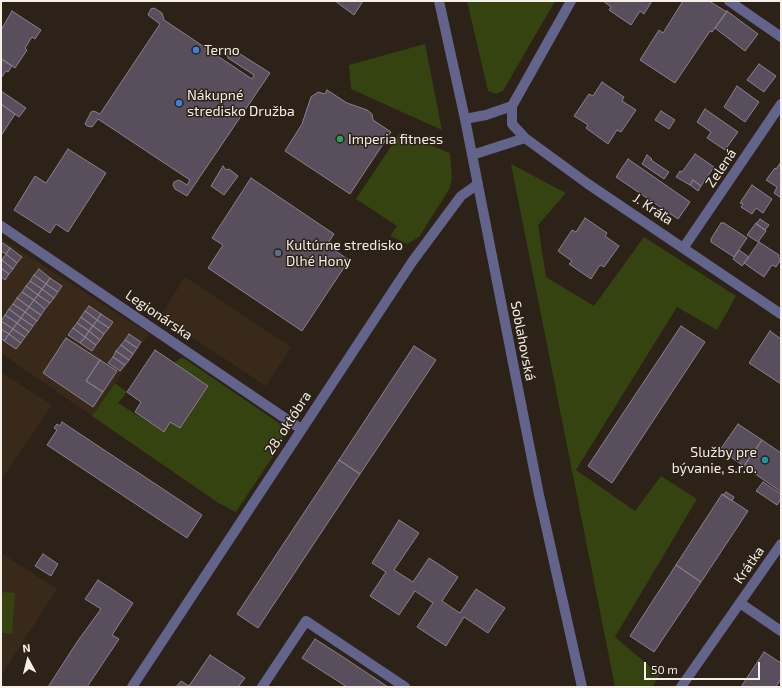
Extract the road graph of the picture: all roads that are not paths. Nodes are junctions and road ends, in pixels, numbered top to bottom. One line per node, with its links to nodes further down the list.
1 (439, 1): 7 (street, Soblahovská)
2 (571, 1): 6 (street)
3 (729, 1): 4 (street)
4 (781, 37)
5 (781, 104): 12 (street, Zelená)
6 (512, 106): 7 (street); 8 (street, J. Kráľa)
7 (465, 119): 9 (street, Soblahovská)
8 (525, 138): 9 (street); 12 (street, J. Kráľa)
9 (472, 155): 10 (street, Soblahovská)
10 (478, 184): 14 (street, 28. októbra); 21 (street, Soblahovská)
11 (1, 226): 14 (street, Legionárska)
12 (684, 247): 13 (street, J. Kráľa)
13 (781, 314)
14 (301, 429): 18 (street, 28. októbra)
15 (781, 544): 16 (street, Krátka)
16 (740, 603): 17 (street); 22 (street)
17 (781, 631)
18 (132, 687)
19 (262, 687): 20 (street)
20 (405, 687)
21 (582, 687)
22 (681, 687)

